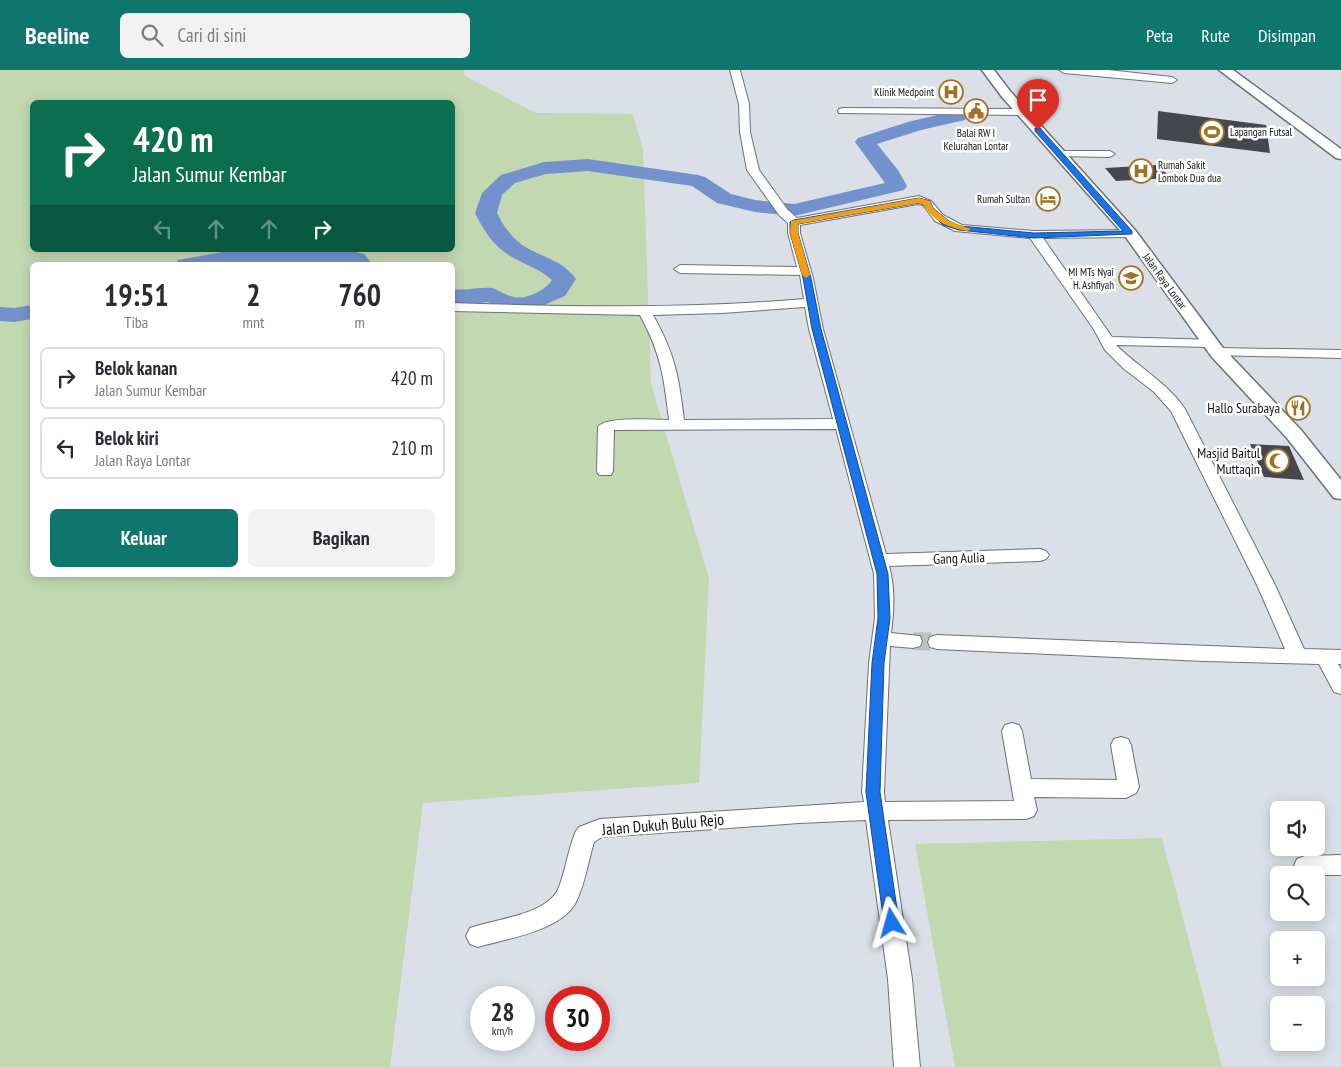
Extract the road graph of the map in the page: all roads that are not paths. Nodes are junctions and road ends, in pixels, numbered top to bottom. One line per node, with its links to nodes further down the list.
1 (735, 70): 12 (street)
2 (988, 70): 8 (street, Jalan Raya Lontar)
3 (1064, 70): 5 (street)
4 (1225, 70): 11 (street)
5 (1100, 71): 6 (street)
6 (1172, 80)
7 (843, 110): 8 (street)
8 (1022, 112): 9 (street, Jalan Raya Lontar)
9 (1059, 154): 10 (street); 13 (street, Jalan Raya Lontar)
10 (1110, 154)
11 (1341, 155)
12 (785, 213): 14 (street); 16 (street)
13 (1130, 233): 14 (street); 21 (street, Jalan Raya Lontar)
14 (1034, 235): 20 (street)
15 (680, 270): 16 (street)
16 (805, 271): 17 (street)
17 (812, 302): 19 (street); 24 (street)
18 (455, 307): 19 (street)
19 (646, 312): 23 (street)
20 (1107, 341): 21 (street); 32 (street)
21 (1214, 347): 22 (street); 26 (street, Jalan Raya Lontar)
22 (1341, 354)
23 (678, 424): 24 (street); 25 (street)
24 (843, 424): 28 (street)
25 (605, 471)
26 (1341, 493)
27 (1040, 555): 28 (street, Gang Aulia)
28 (879, 560): 29 (street)
29 (881, 639): 30 (street); 38 (street)
30 (913, 641)
31 (936, 642): 32 (street)
32 (1298, 657): 33 (street)
33 (1333, 657): 34 (street)
34 (1341, 687)
35 (1012, 731): 37 (street)
36 (1121, 745): 37 (street)
37 (1023, 788): 38 (street, Jalan Dukuh Bulu Rejo)
38 (875, 811): 41 (street, Jalan Dukuh Bulu Rejo); 42 (street)
39 (1341, 865): 40 (street)
40 (1305, 866)
41 (478, 936)
42 (907, 1067)

